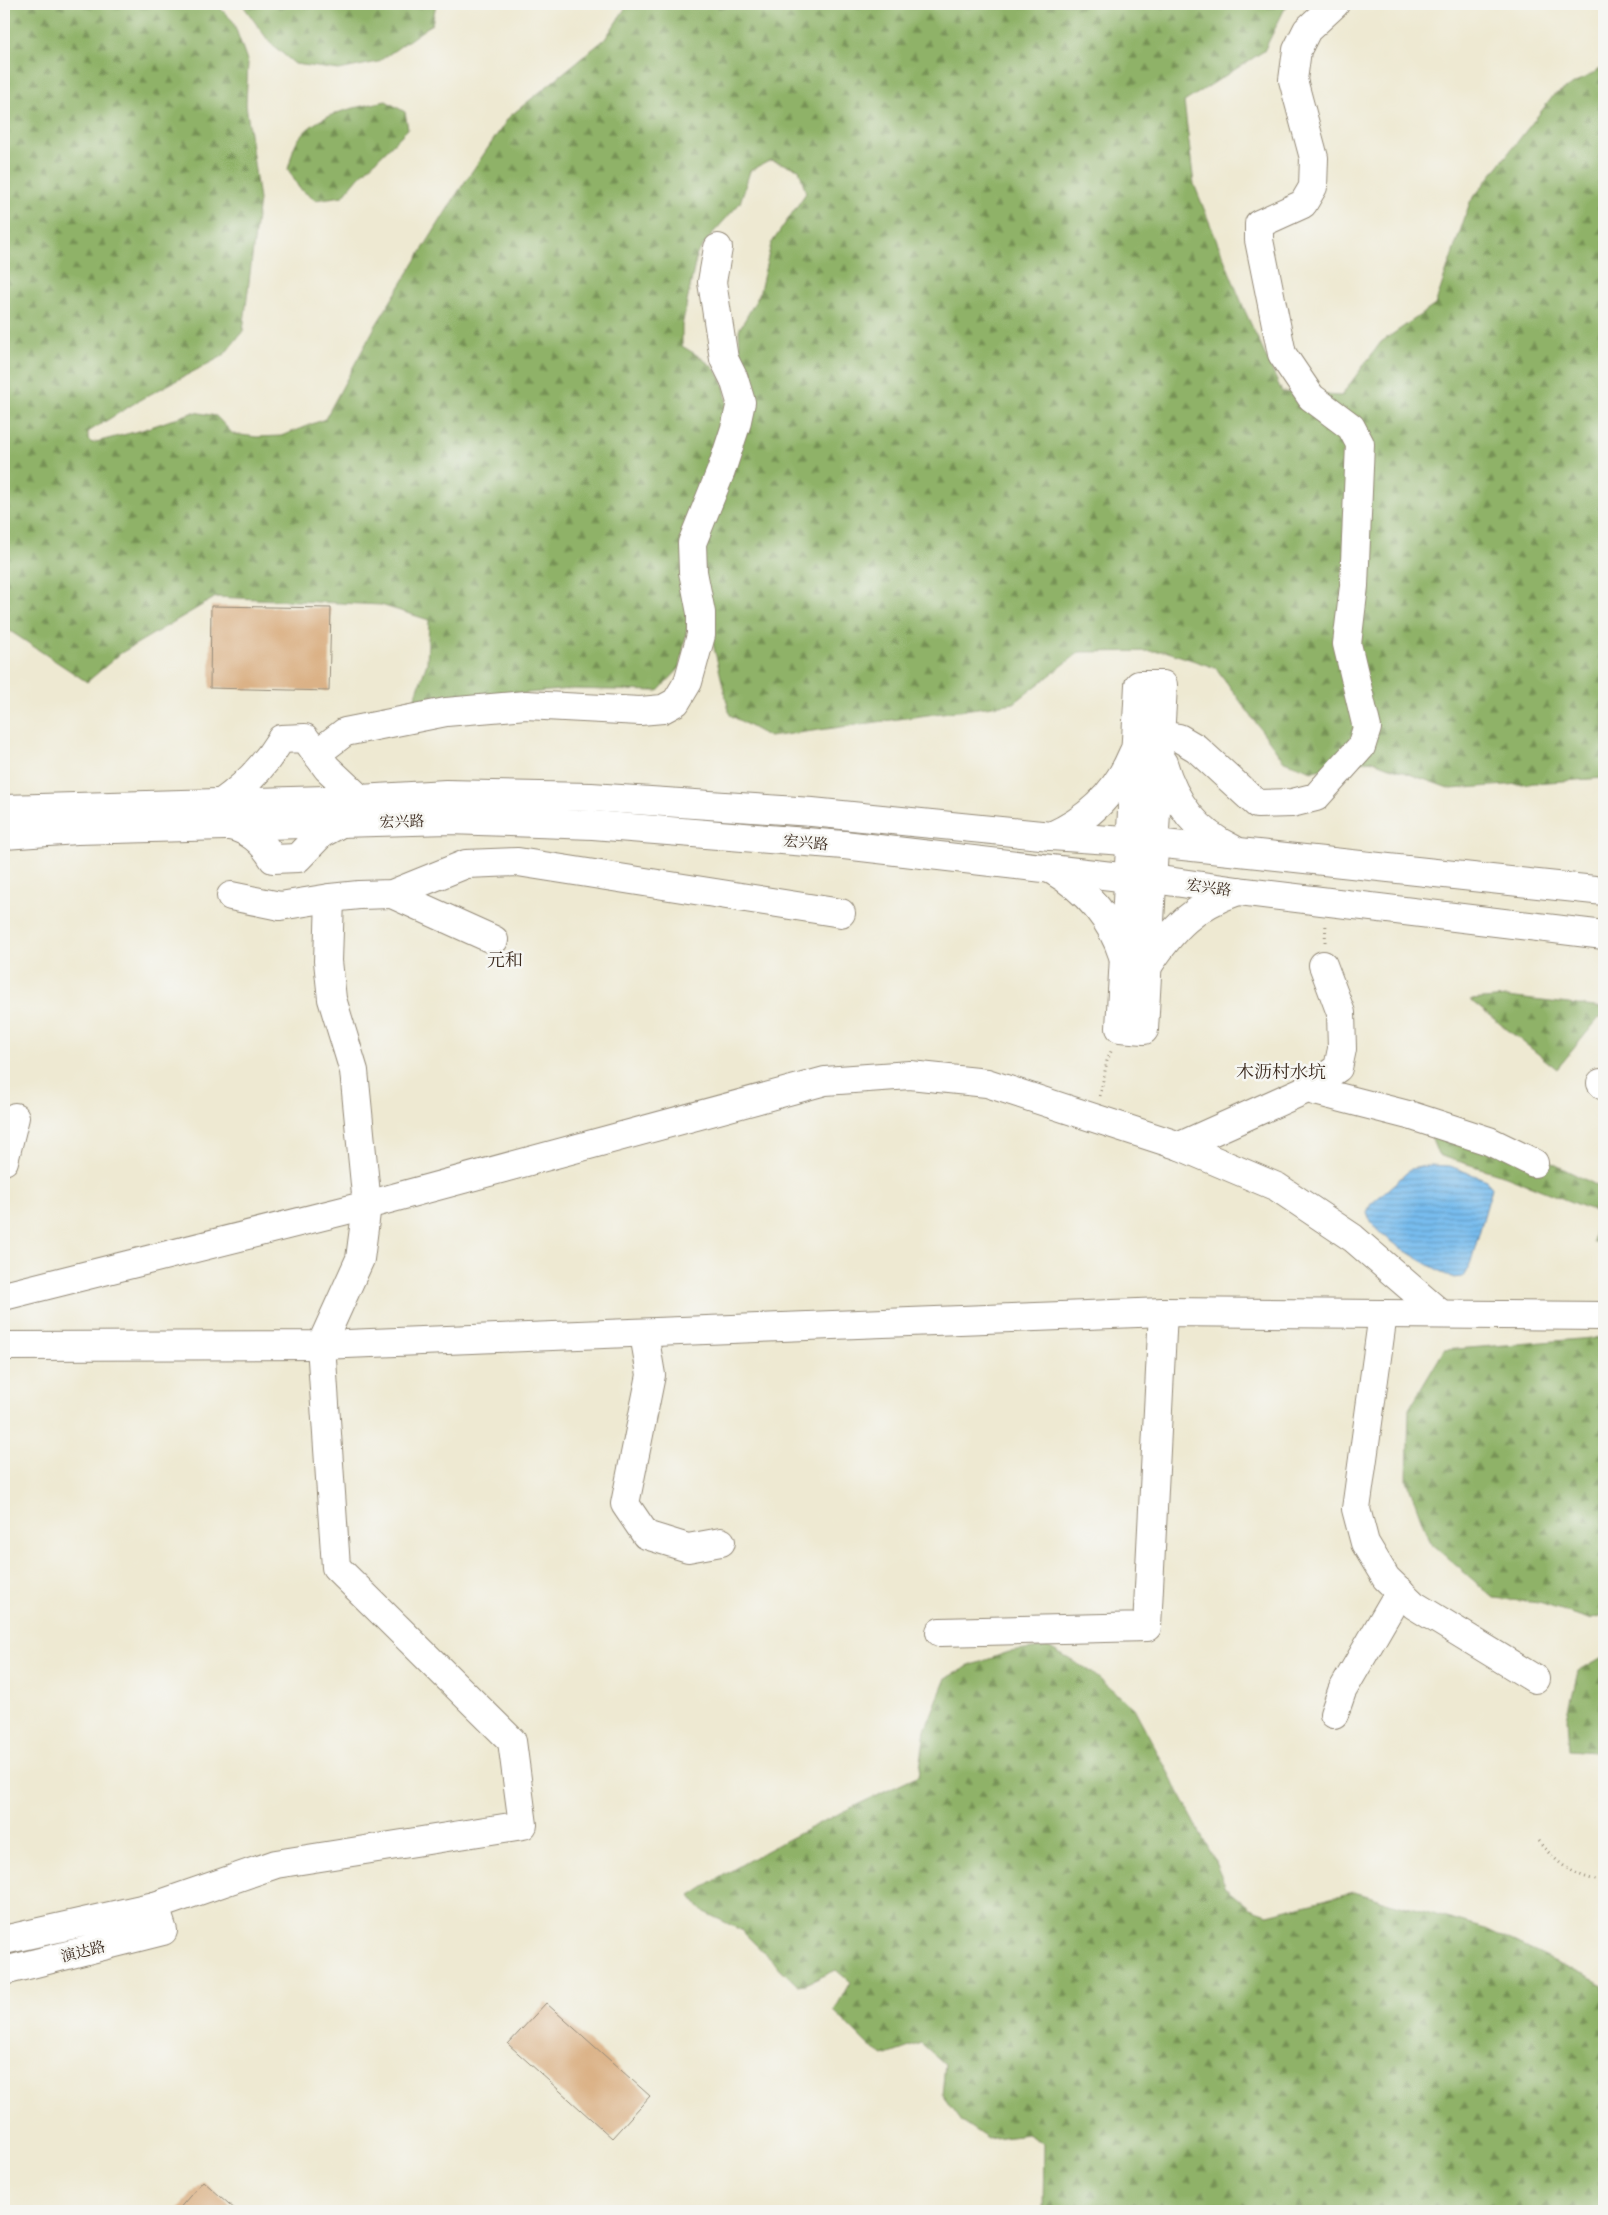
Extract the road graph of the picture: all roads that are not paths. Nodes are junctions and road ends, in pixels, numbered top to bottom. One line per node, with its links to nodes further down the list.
1 (1334, 4): 3 (street)
2 (718, 248): 4 (street)
3 (1153, 741): 9 (street); 10 (street); 11 (street)
4 (316, 754): 5 (street); 7 (street)
5 (360, 799): 7 (street, 宏兴路); 9 (street, 宏兴路)
6 (4, 809): 7 (street, 宏兴路)
7 (224, 814): 8 (street, 宏兴路); 12 (street, 宏兴路)
8 (4, 835)
9 (1052, 836): 10 (street, 宏兴路)
10 (1144, 843): 11 (street, 宏兴路); 13 (street)
11 (1243, 853): 14 (street, 宏兴路)
12 (1050, 869): 13 (street, 宏兴路); 22 (street)
13 (1141, 878): 15 (street, 宏兴路); 22 (street)
14 (1604, 890)
15 (1238, 891): 20 (street, 宏兴路); 22 (street)
16 (392, 894): 18 (street); 19 (street); 21 (street)
17 (231, 896): 18 (street)
18 (330, 898): 30 (street)
19 (841, 913)
20 (1604, 935)
21 (494, 940)
22 (1137, 965): 24 (street)
23 (1323, 965): 25 (street)
24 (1120, 1028)
25 (1307, 1089): 27 (street); 29 (street)
26 (15, 1117): 28 (street)
27 (1180, 1146): 30 (street); 34 (street)
28 (4, 1161)
29 (1534, 1163)
30 (367, 1205): 31 (street); 37 (street)
31 (4, 1296)
32 (1164, 1312): 33 (street); 36 (street); 41 (street)
33 (1383, 1314): 34 (street); 40 (street)
34 (1441, 1314): 35 (street)
35 (1604, 1316)
36 (644, 1334): 37 (street); 39 (street)
37 (321, 1345): 38 (street); 44 (street)
38 (4, 1346)
39 (721, 1542)
40 (1400, 1591): 42 (street); 43 (street)
41 (940, 1632)
42 (1535, 1679)
43 (1334, 1714)
44 (159, 1918): 45 (street, 演达路); 46 (street, 演达路)
45 (4, 1940)
46 (4, 1971)

